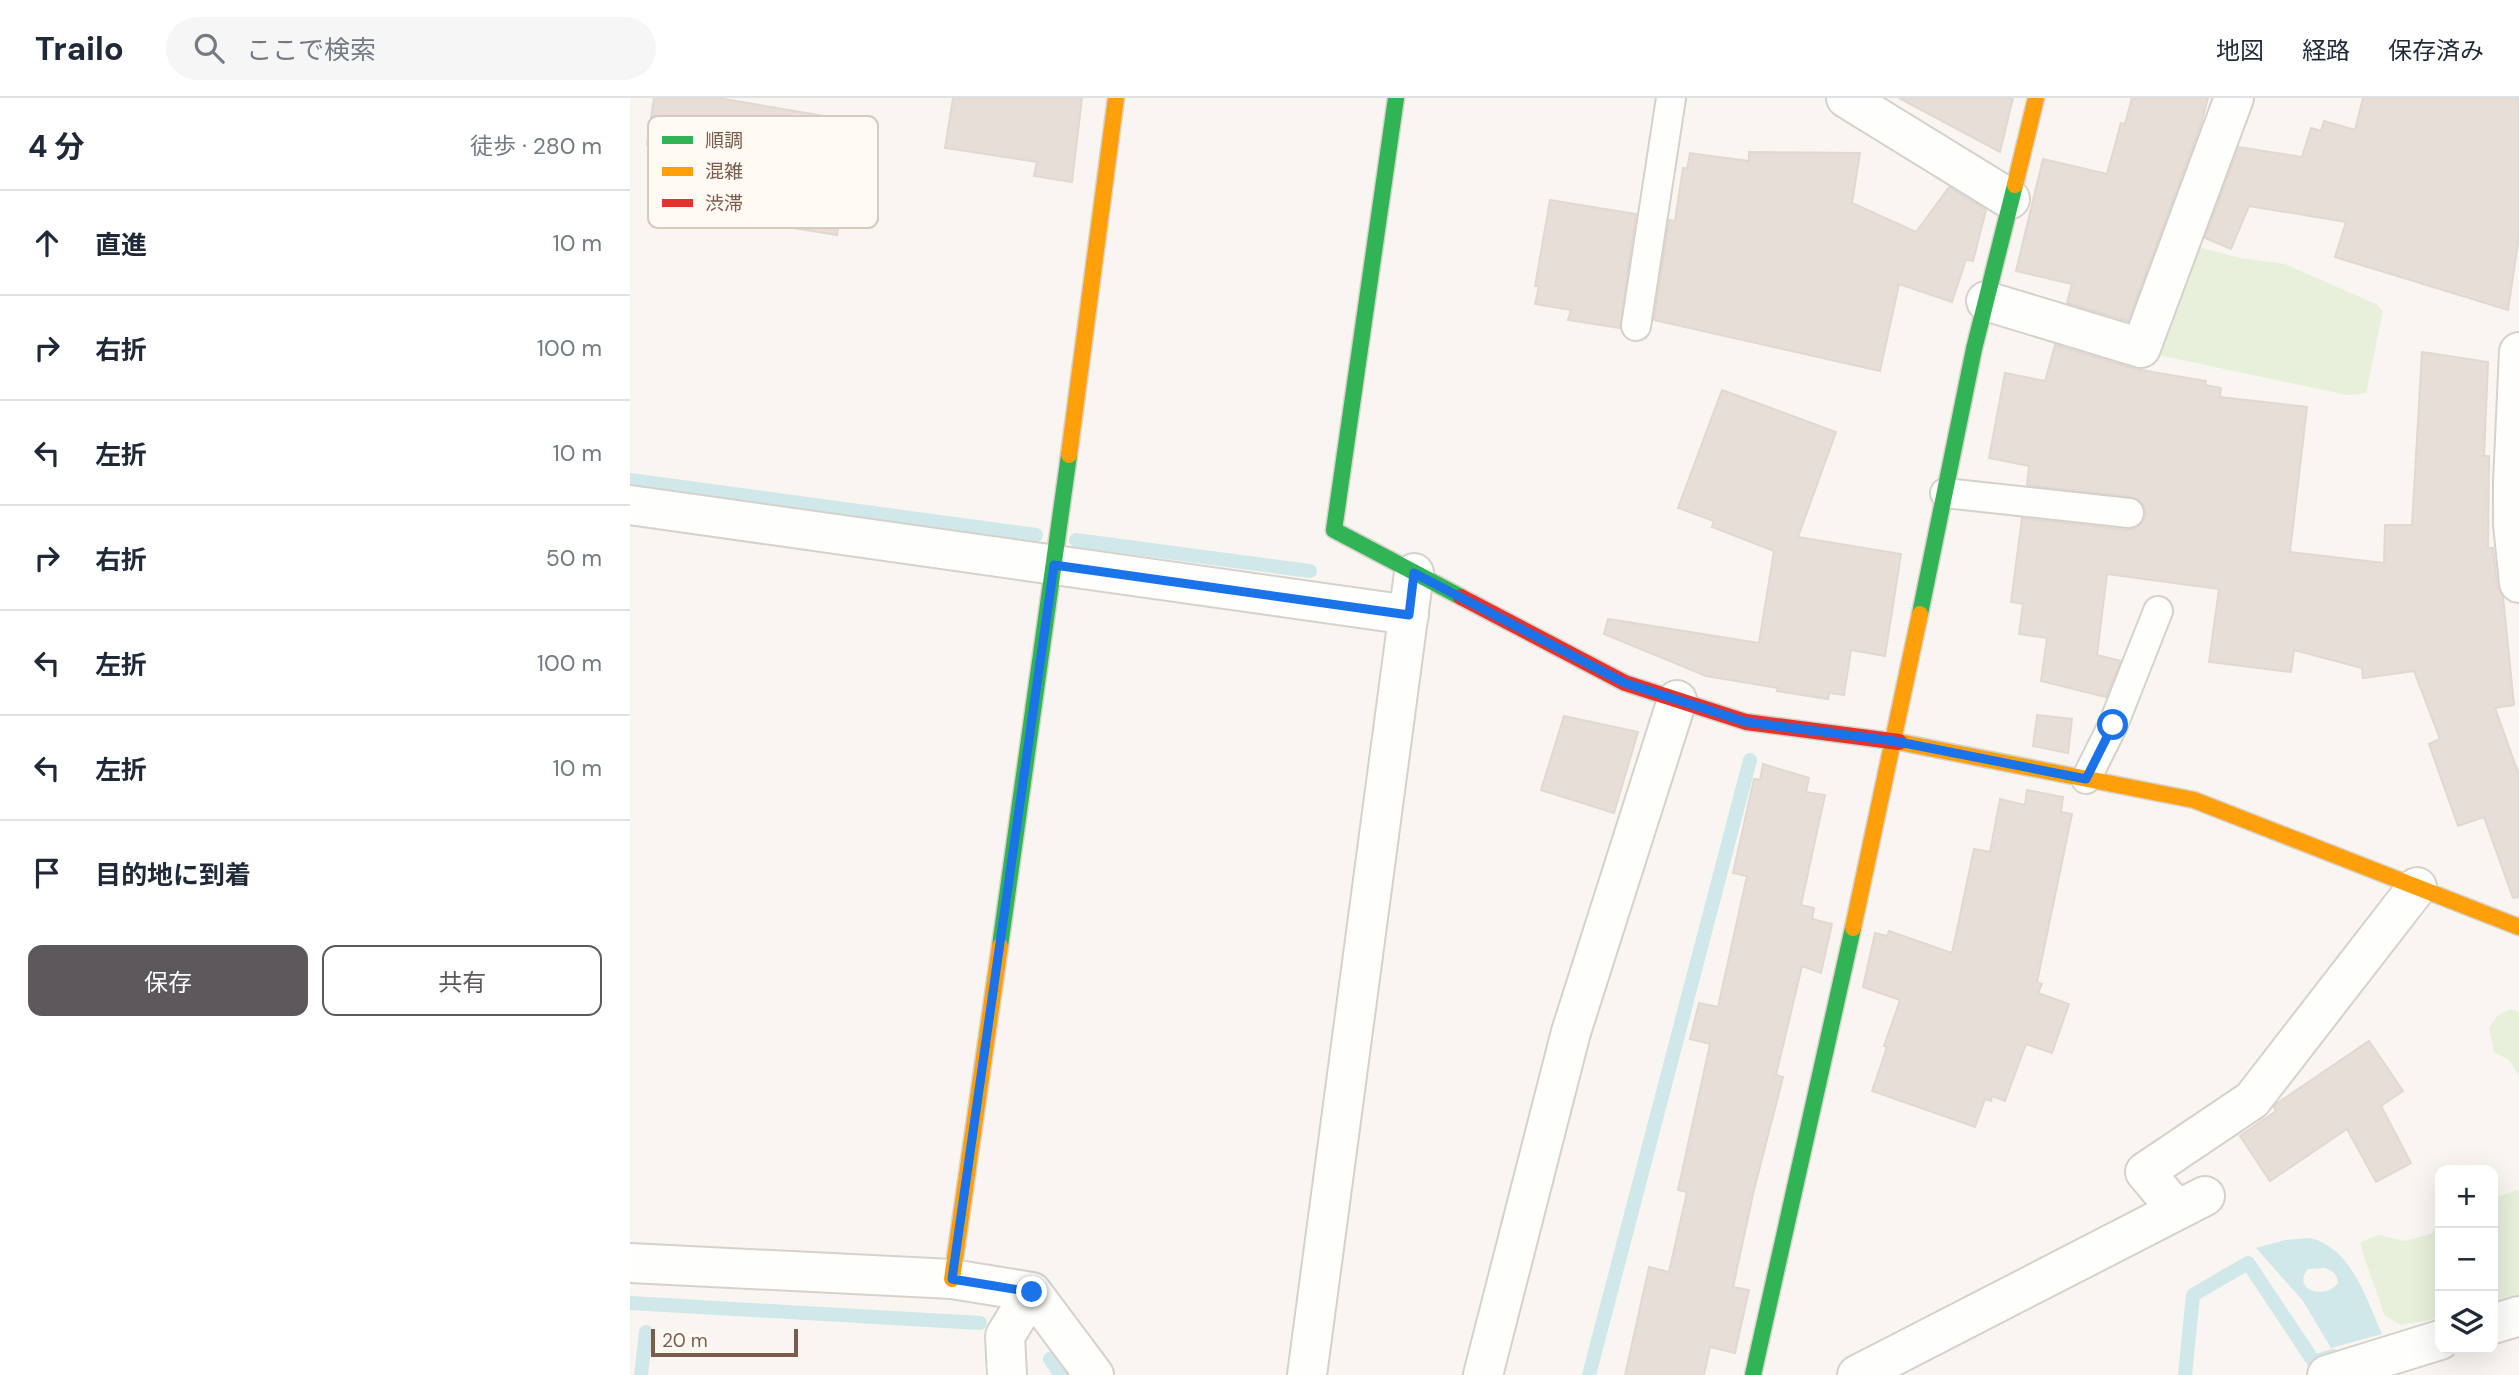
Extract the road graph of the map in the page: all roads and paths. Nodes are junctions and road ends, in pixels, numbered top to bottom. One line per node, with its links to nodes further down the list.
1 (1116, 98): 15 (street)
2 (1396, 98): 16 (street)
3 (1671, 98): 9 (lane)
4 (1846, 98): 7 (street)
5 (2036, 98): 7 (street)
6 (2234, 98): 8 (street)
7 (2010, 199): 8 (street)
8 (1986, 302): 12 (street)
9 (1636, 326)
10 (2519, 352): 11 (street)
11 (2516, 481): 17 (street)
12 (1945, 493): 14 (lane); 21 (street)
13 (630, 505): 15 (street)
14 (2129, 513)
15 (1054, 565): 19 (street); 26 (street)
16 (1414, 573): 19 (street); 20 (street)
17 (2519, 583)
18 (2158, 611): 22 (lane)
19 (1409, 615): 33 (street)
20 (1677, 700): 21 (street); 34 (street)
21 (1894, 741): 22 (street); 35 (street)
22 (2086, 779): 23 (street)
23 (2417, 887): 24 (street); 36 (street)
24 (2519, 927)
25 (630, 1263): 26 (street)
26 (952, 1279): 27 (street)
27 (1032, 1292): 31 (street); 32 (street)
28 (2519, 1316): 29 (street)
29 (2498, 1322)
30 (2435, 1342): 37 (street)
31 (1007, 1375)
32 (1094, 1375)
33 (1307, 1375)
34 (1483, 1375)
35 (1753, 1375)
36 (1857, 1375)
37 (2327, 1375)

